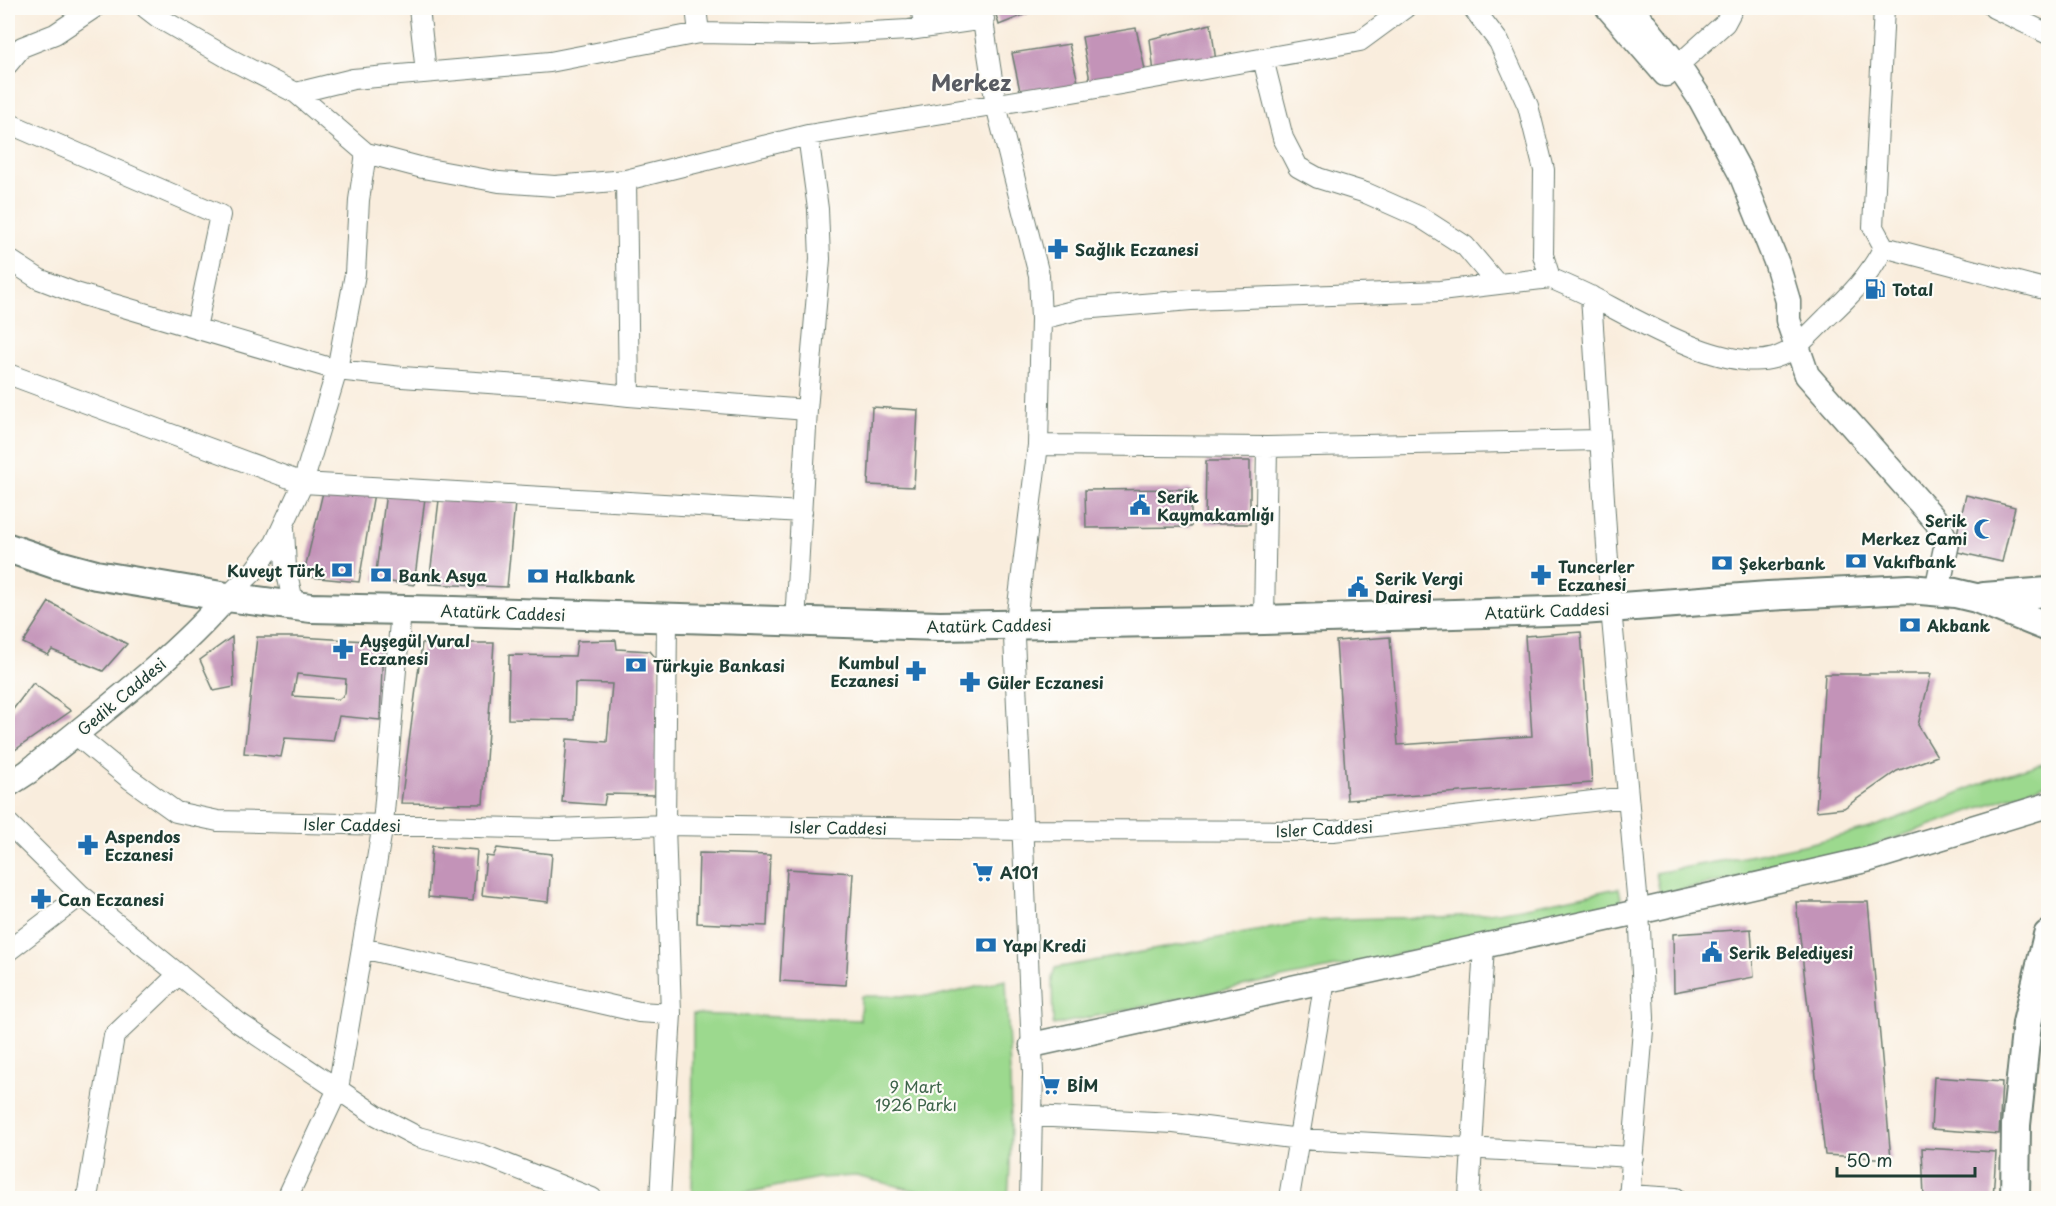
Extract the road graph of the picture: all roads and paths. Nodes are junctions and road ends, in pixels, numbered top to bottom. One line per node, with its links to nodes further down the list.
1 (94, 8): 18 (street)
2 (146, 8): 21 (street)
3 (419, 8): 20 (street)
4 (696, 8): 15 (street)
5 (921, 8): 14 (street)
6 (1405, 8): 17 (street)
7 (1473, 8): 29 (street)
8 (1608, 8): 19 (street)
9 (1631, 8): 19 (street)
10 (1733, 8): 19 (street)
11 (1884, 8): 27 (street)
12 (1994, 8): 16 (street)
13 (982, 13): 14 (street); 22 (street)
14 (926, 28): 15 (street)
15 (699, 33): 20 (street)
16 (2049, 34)
17 (1263, 59): 22 (street); 30 (street)
18 (8, 64)
19 (1672, 71): 35 (street)
20 (426, 73): 21 (street)
21 (296, 93): 25 (street)
22 (996, 105): 24 (street); 33 (street)
23 (8, 123): 34 (street)
24 (808, 135): 26 (street); 39 (street)
25 (366, 153): 26 (street); 36 (street)
26 (626, 180): 38 (street)
27 (1884, 247): 31 (street); 35 (street)
28 (8, 259): 34 (street)
29 (1550, 278): 30 (street); 32 (street)
30 (1497, 284): 33 (street)
31 (2049, 290)
32 (1591, 296): 35 (street); 40 (street)
33 (1041, 319): 41 (street)
34 (196, 328): 36 (street)
35 (1798, 346): 47 (street)
36 (337, 369): 38 (street); 43 (street)
37 (8, 374): 43 (street)
38 (629, 396): 39 (street)
39 (807, 410): 44 (street)
40 (1599, 440): 42 (street); 52 (street)
41 (1038, 445): 42 (street); 58 (street)
42 (1267, 447): 56 (street)
43 (303, 483): 44 (street); 45 (street)
44 (802, 512): 57 (street)
45 (284, 528): 49 (street); 51 (street)
46 (8, 548): 49 (main road, Atatürk Caddesi)
47 (1937, 591): 50 (main road, Atatürk Caddesi); 52 (main road, Atatürk Caddesi)
48 (2049, 592): 50 (main road, Atatürk Caddesi)
49 (227, 597): 51 (main road, Atatürk Caddesi); 59 (street, Gedik Caddesi)
50 (1976, 598): 55 (main road, Atatürk Caddesi)
51 (294, 606): 53 (main road, Atatürk Caddesi)
52 (1611, 608): 56 (main road, Atatürk Caddesi); 61 (street)
53 (401, 610): 54 (main road, Atatürk Caddesi); 64 (street)
54 (667, 618): 57 (main road, Atatürk Caddesi); 65 (street)
55 (2048, 619)
56 (1264, 620): 58 (main road, Atatürk Caddesi)
57 (795, 623): 58 (main road, Atatürk Caddesi)
58 (1015, 625): 66 (street)
59 (75, 734): 60 (street, Gedik Caddesi); 64 (street, Isler Caddesi)
60 (8, 785)
61 (1627, 797): 66 (street, Isler Caddesi); 68 (street)
62 (2049, 805): 68 (street)
63 (8, 823): 67 (street)
64 (383, 824): 65 (street, Isler Caddesi); 71 (street)
65 (665, 825): 66 (street, Isler Caddesi); 75 (street)
66 (1023, 830): 76 (street)
67 (81, 895): 72 (street); 73 (street)
68 (1638, 912): 70 (street); 81 (street)
69 (2049, 934): 91 (main road)
70 (1484, 946): 74 (street); 80 (street)
71 (362, 948): 75 (street); 77 (street)
72 (8, 951)
73 (179, 974): 77 (street); 83 (street)
74 (1325, 980): 76 (street); 79 (street)
75 (671, 1014): 86 (street)
76 (1032, 1046): 78 (street)
77 (339, 1089): 84 (street); 85 (street)
78 (1032, 1116): 79 (street); 87 (street)
79 (1299, 1139): 80 (street); 88 (street)
80 (1471, 1149): 81 (street); 89 (street)
81 (1633, 1157): 82 (street)
82 (1629, 1197): 90 (street)
83 (87, 1198)
84 (287, 1198)
85 (592, 1198)
86 (660, 1198)
87 (1030, 1198)
88 (1289, 1198)
89 (1469, 1198)
90 (1676, 1198)
91 (2015, 1198)

